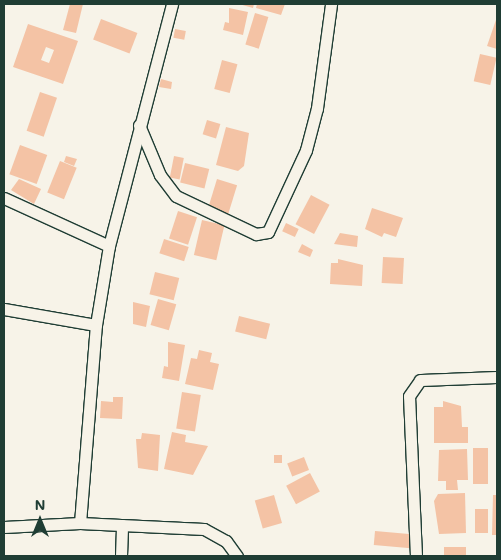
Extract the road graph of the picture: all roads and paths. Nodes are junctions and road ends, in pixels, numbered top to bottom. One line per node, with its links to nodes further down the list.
1 (172, 4): 3 (street)
2 (331, 4): 3 (street)
3 (138, 125): 5 (street)
4 (4, 198): 5 (street)
5 (109, 246): 7 (street)
6 (4, 308): 7 (street)
7 (96, 325): 9 (street)
8 (497, 378): 14 (street)
9 (80, 523): 10 (street); 11 (street)
10 (122, 525): 12 (street); 13 (street)
11 (4, 527)
12 (121, 556)
13 (237, 556)
14 (416, 556)

